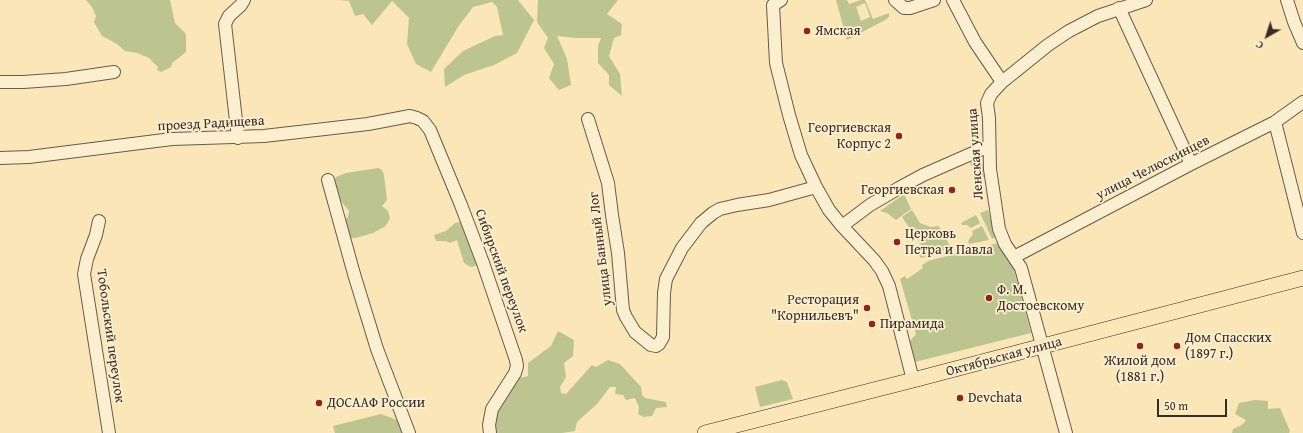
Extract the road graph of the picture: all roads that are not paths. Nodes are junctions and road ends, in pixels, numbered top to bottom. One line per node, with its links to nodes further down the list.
1 (244, 0): 17 (street)
2 (781, 0): 22 (street)
3 (895, 0): 4 (street)
4 (934, 0)
5 (953, 0): 12 (street)
6 (1146, 0): 8 (street, Ленская улица)
7 (1288, 0): 9 (street)
8 (1119, 8): 12 (street, Ленская улица); 20 (street)
9 (1303, 43)
10 (114, 72): 11 (street)
11 (0, 82)
12 (1002, 82): 18 (street, Ленская улица)
13 (1303, 102): 16 (street, улица Челюскинцев)
14 (588, 119): 22 (street, улица Банный Лог)
15 (423, 121): 17 (street, проезд Радищева); 33 (street, Сибирский переулок)
16 (1275, 122): 20 (street, улица Челюскинцев); 25 (street)
17 (238, 138): 19 (street, проезд Радищева)
18 (989, 146): 24 (street); 26 (street, Ленская улица)
19 (0, 158)
20 (1191, 164): 26 (street, улица Челюскинцев)
21 (328, 180): 32 (street)
22 (816, 188): 24 (street)
23 (99, 221): 31 (street, Тобольский переулок)
24 (842, 226): 29 (street)
25 (1303, 233)
26 (1014, 257): 28 (street, Ленская улица)
27 (1303, 278): 28 (main road, Октябрьская улица)
28 (1043, 347): 29 (main road, Октябрьская улица); 35 (street, Ленская улица)
29 (913, 380): 30 (main road, Октябрьская улица)
30 (748, 428): 34 (main road, Октябрьская улица)
31 (109, 433)
32 (409, 433)
33 (490, 433)
34 (705, 433)
35 (1066, 433)

